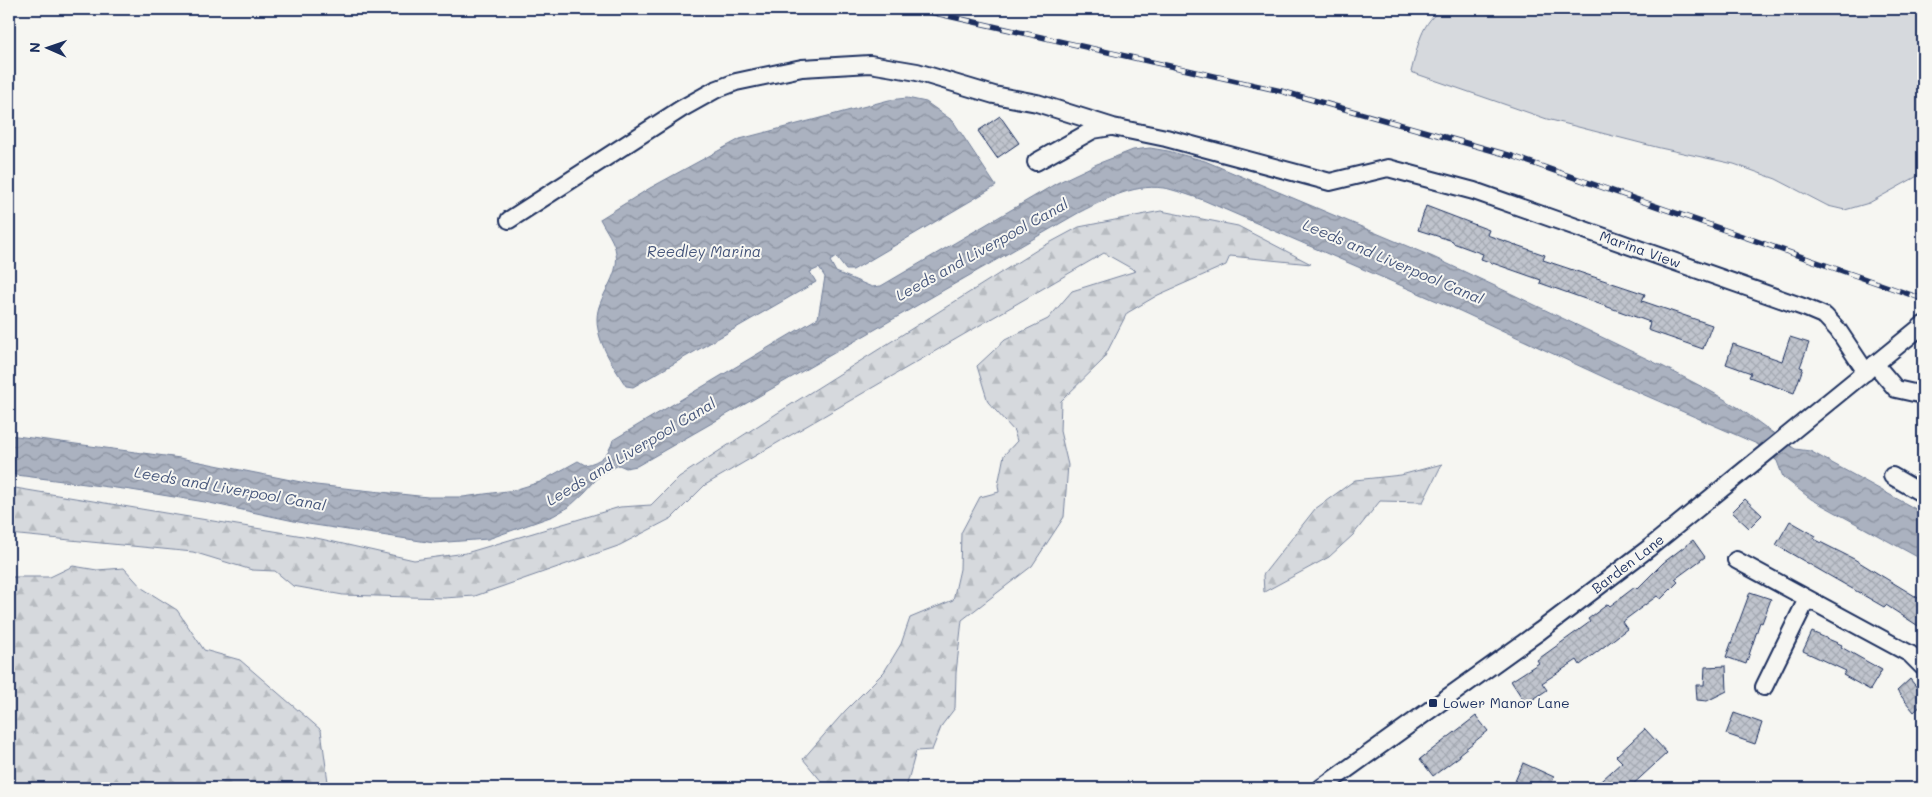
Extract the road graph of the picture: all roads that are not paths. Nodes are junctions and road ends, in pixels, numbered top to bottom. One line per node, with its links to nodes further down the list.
1 (1113, 127): 2 (street); 3 (street); 5 (street, Marina View)
2 (1036, 162)
3 (509, 220)
4 (1923, 325): 5 (street, Barden Lane)
5 (1870, 368): 6 (street, Marina View); 13 (street, Barden Lane)
6 (1923, 395)
7 (1892, 476): 8 (street)
8 (1923, 494)
9 (1736, 560): 10 (street)
10 (1807, 599): 11 (street); 12 (street)
11 (1923, 667)
12 (1764, 687)
13 (1330, 786)

